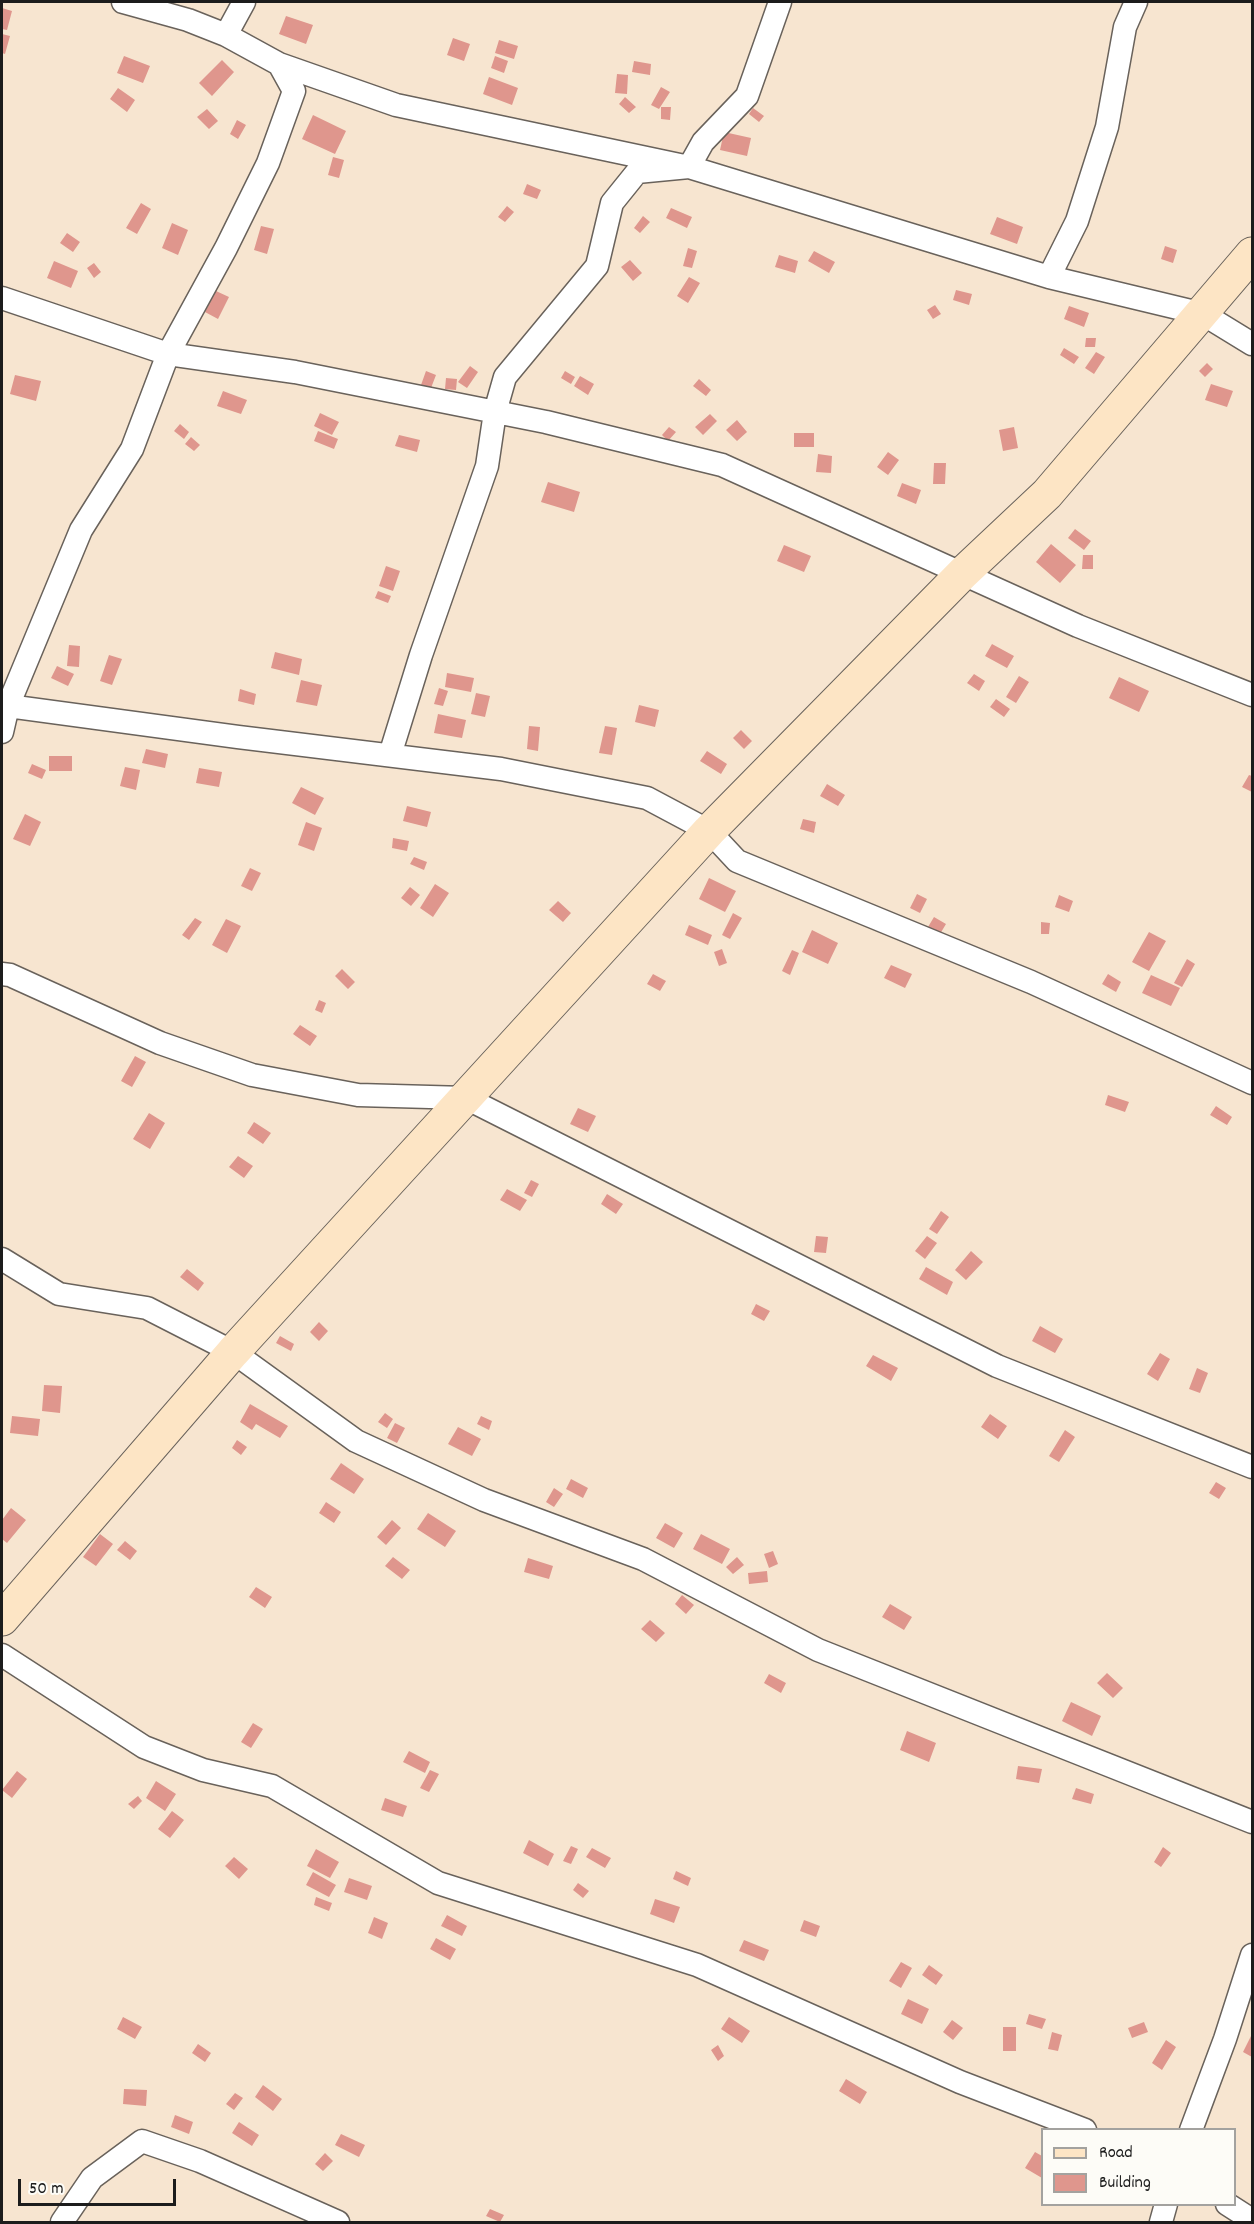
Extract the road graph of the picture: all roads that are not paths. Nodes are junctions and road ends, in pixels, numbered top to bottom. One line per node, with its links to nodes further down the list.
1 (123, 2): 5 (street)
2 (244, 2): 5 (street)
3 (780, 2): 7 (street)
4 (1136, 2): 9 (street)
5 (226, 35): 6 (street)
6 (279, 64): 7 (street); 13 (street)
7 (689, 167): 9 (street); 14 (street)
8 (1252, 254): 11 (street)
9 (1049, 277): 11 (street)
10 (2, 298): 13 (street)
11 (1203, 314): 12 (street); 15 (street)
12 (1252, 344)
13 (168, 354): 14 (street); 17 (street)
14 (495, 412): 15 (street); 19 (street)
15 (963, 573): 16 (street); 20 (street)
16 (1252, 695)
17 (5, 705): 18 (street); 19 (street)
18 (2, 732)
19 (390, 755): 20 (street)
20 (710, 831): 22 (street); 23 (street)
21 (2, 974): 23 (street)
22 (1252, 1083)
23 (465, 1098): 25 (street); 26 (street)
24 (2, 1259): 25 (street)
25 (233, 1352): 27 (street); 29 (street)
26 (1252, 1467)
27 (2, 1619)
28 (2, 1655): 31 (street)
29 (1252, 1822)
30 (1252, 1955): 32 (street)
31 (1079, 2128)
32 (1192, 2128)
33 (1166, 2206): 38 (street)
34 (1229, 2206): 35 (street)
35 (1252, 2220)
36 (62, 2223): 37 (street)
37 (338, 2223)
38 (1161, 2223)

